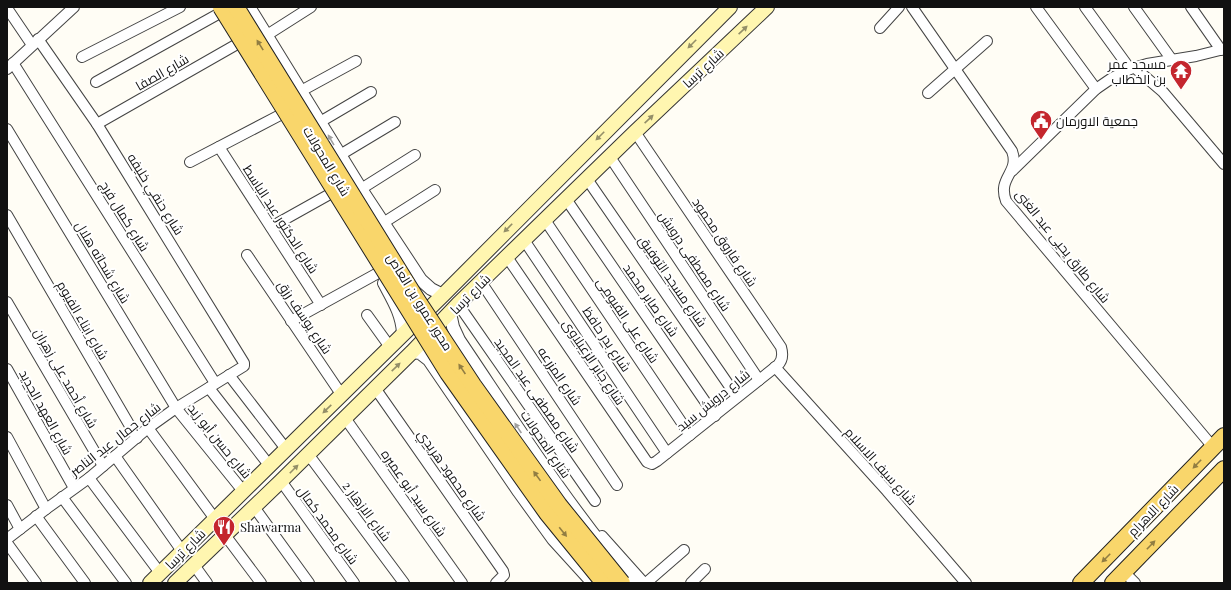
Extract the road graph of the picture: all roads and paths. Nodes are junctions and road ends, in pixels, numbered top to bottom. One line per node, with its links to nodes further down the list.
1 (74, 7): 19 (street)
2 (180, 7): 22 (street)
3 (236, 7): 132 (main road, محور عمرو بن العاص, one-way to 3, bridge)
4 (249, 7): 17 (street, شارع المحولات)
5 (311, 7): 17 (street)
6 (730, 7): 61 (main road, شارع ترسا, one-way to 61)
7 (767, 7): 38 (main road, شارع ترسا, one-way to 7)
8 (899, 7): 16 (street)
9 (912, 7): 27 (street, شارع طارق يحيى عبد الغنى)
10 (1036, 7): 29 (street)
11 (1085, 7): 26 (street)
12 (1134, 7): 23 (street)
13 (1191, 7): 21 (street)
14 (7, 8): 19 (street, شارع حنفي خليفه)
15 (219, 9): 20 (street, شارع المحولات); 28 (street); 131 (main road, محور عمرو بن العاص, one-way to 131, bridge)
16 (880, 28)
17 (267, 35): 30 (street, شارع المحولات)
18 (987, 41): 27 (street)
19 (35, 42): 25 (street); 36 (street, شارع حنفي خليفه)
20 (239, 43): 33 (street, شارع المحولات); 36 (street, شارع الصفا)
21 (1222, 50): 23 (street)
22 (82, 57)
23 (1172, 60): 26 (street)
24 (356, 61): 30 (street)
25 (10, 66): 78 (street, شارع كمال فرج)
26 (1132, 68): 29 (street); 44 (street)
27 (955, 70): 32 (street); 45 (street, شارع طارق يحيى عبد الغنى)
28 (96, 82)
29 (1096, 89): 45 (street)
30 (301, 91): 34 (street, شارع المحولات)
31 (371, 92): 34 (street)
32 (928, 93)
33 (282, 114): 39 (street); 49 (street, شارع المحولات)
34 (320, 122): 40 (street, شارع المحولات, one-way to 34)
35 (395, 122): 40 (street)
36 (97, 124): 73 (street, شارع حنفي خليفه)
37 (7, 129): 82 (street, شارع شحاته هلال)
38 (636, 132): 42 (main road, شارع ترسا); 74 (street, شارع فاروق محمود)
39 (219, 147): 43 (street); 54 (street, شارع الدكتور عبد الباسط)
40 (340, 155): 47 (street, شارع المحولات)
41 (415, 155): 47 (street)
42 (610, 157): 46 (main road, شارع ترسا); 77 (street, شارع مصطفى درويش)
43 (190, 162)
44 (1224, 164)
45 (1012, 171): 89 (street, شارع طارق يحيى عبد الغنى)
46 (587, 179): 50 (main road, شارع ترسا); 81 (street, شارع مسجد التوفيق)
47 (361, 189): 53 (street, شارع المحولات)
48 (435, 190): 53 (street)
49 (330, 194): 54 (street); 58 (street, شارع المحولات)
50 (566, 200): 52 (main road, شارع ترسا); 83 (street, شارع صابر محمد)
51 (7, 215): 88 (street, شارع ابناء الفيوم)
52 (545, 220): 55 (main road, شارع ترسا); 86 (street, شارع على الفيومى)
53 (382, 223): 59 (street, شارع المحولات)
54 (271, 227): 64 (street, شارع الدكتور عبد الباسط)
55 (524, 240): 57 (main road, شارع ترسا); 91 (street, شارع بدر حافظ)
56 (247, 255): 67 (street, شارع يوسف رزق)
57 (507, 257): 60 (main road, شارع ترسا); 91 (street, شارع جابر الزعبلاوى)
58 (378, 273): 62 (street, شارع المحولات); 64 (street)
59 (421, 280): 61 (street, شارع المحولات); 62 (street)
60 (481, 282): 65 (main road, شارع ترسا); 99 (street, شارع المزرعه)
61 (443, 295): 68 (main road, شارع ترسا)
62 (394, 301): 68 (street, شارع المحولات)
63 (7, 302): 95 (street, شارع أحمد على زهران)
64 (321, 305): 67 (street)
65 (454, 309): 69 (street, شارع المحولات); 71 (main road, شارع ترسا); 103 (street, شارع مصطفى عبد المجيد)
66 (367, 315): 70 (street)
67 (291, 321): 80 (street, شارع يوسف رزق)
68 (403, 333): 70 (main road, شارع ترسا)
69 (459, 340): 72 (street); 108 (street, شارع المحولات, one-way to 69)
70 (390, 346): 80 (main road, شارع ترسا)
71 (412, 352): 72 (street); 79 (main road, شارع ترسا, one-way to 71)
72 (431, 363): 130 (street)
73 (244, 366): 76 (street, شارع جمال عبد الناصر)
74 (775, 367): 77 (street, شارع درويش سيد); 136 (street, شارع سيف الاسلام)
75 (7, 369): 100 (street, شارع العهد الجديد)
76 (229, 375): 78 (street, شارع جمال عبد الناصر); 90 (street)
77 (759, 380): 81 (street, شارع درويش سيد)
78 (212, 385): 82 (street, شارع جمال عبد الناصر); 94 (street, شارع كمال فرج)
79 (375, 388): 84 (main road, شارع ترسا); 119 (street, شارع محمود هريدي)
80 (341, 394): 90 (main road, شارع ترسا, one-way to 90)
81 (737, 397): 83 (street, شارع درويش سيد)
82 (176, 408): 85 (street, شارع جمال عبد الناصر); 101 (street, شارع حسن أبو زيد)
83 (715, 416): 86 (street, شارع درويش سيد)
84 (344, 418): 92 (main road, شارع ترسا); 129 (street, شارع سيد أبو عميره)
85 (148, 428): 88 (street, شارع جمال عبد الناصر); 109 (street)
86 (690, 435): 91 (street, شارع درويش سيد)
87 (7, 437): 106 (street)
88 (137, 438): 93 (street, شارع جمال عبد الناصر)
89 (1219, 442): 137 (main road, شارع الاهرام, one-way to 137)
90 (286, 449): 94 (main road, شارع ترسا)
91 (667, 453)
92 (308, 454): 98 (main road, شارع ترسا, one-way to 92); 128 (street, شارع الازهار 2)
93 (114, 456): 95 (street, شارع جمال عبد الناصر); 114 (street)
94 (269, 465): 101 (main road, شارع ترسا)
95 (103, 466): 97 (street, شارع جمال عبد الناصر)
96 (1223, 474): 118 (main road, شارع الاهرام, one-way to 96)
97 (89, 478): 100 (street, شارع جمال عبد الناصر); 117 (street)
98 (281, 481): 105 (main road, شارع ترسا); 127 (street, شارع محمد كمال)
99 (617, 485)
100 (74, 488): 102 (street, شارع جمال عبد الناصر)
101 (243, 491): 109 (main road, شارع ترسا)
102 (62, 497): 106 (street, شارع جمال عبد الناصر); 122 (street)
103 (595, 501)
104 (7, 505): 110 (street)
105 (254, 507): 111 (main road, شارع ترسا); 126 (street)
106 (46, 509): 107 (street, شارع جمال عبد الناصر)
107 (36, 516): 110 (street, شارع جمال عبد الناصر); 121 (street)
108 (581, 518): 133 (street, شارع المحولات); 134 (street)
109 (215, 519): 114 (main road, شارع ترسا)
110 (20, 529): 112 (street, شارع جمال عبد الناصر)
111 (225, 534): 115 (main road, شارع ترسا); 125 (street)
112 (7, 539): 120 (street)
113 (684, 550): 134 (street)
114 (182, 551): 117 (main road, شارع ترسا)
115 (194, 565): 123 (main road, شارع ترسا); 124 (street)
116 (705, 569): 135 (street)
117 (155, 578)
118 (1124, 579)
119 (499, 580)
120 (36, 583)
121 (85, 583)
122 (126, 583)
123 (175, 583)
124 (207, 583)
125 (261, 583)
126 (309, 583)
127 (354, 583)
128 (404, 583)
129 (462, 583)
130 (592, 583)
131 (604, 583)
132 (622, 583)
133 (633, 583)
134 (645, 583)
135 (691, 583)
136 (966, 583)
137 (1081, 583)

